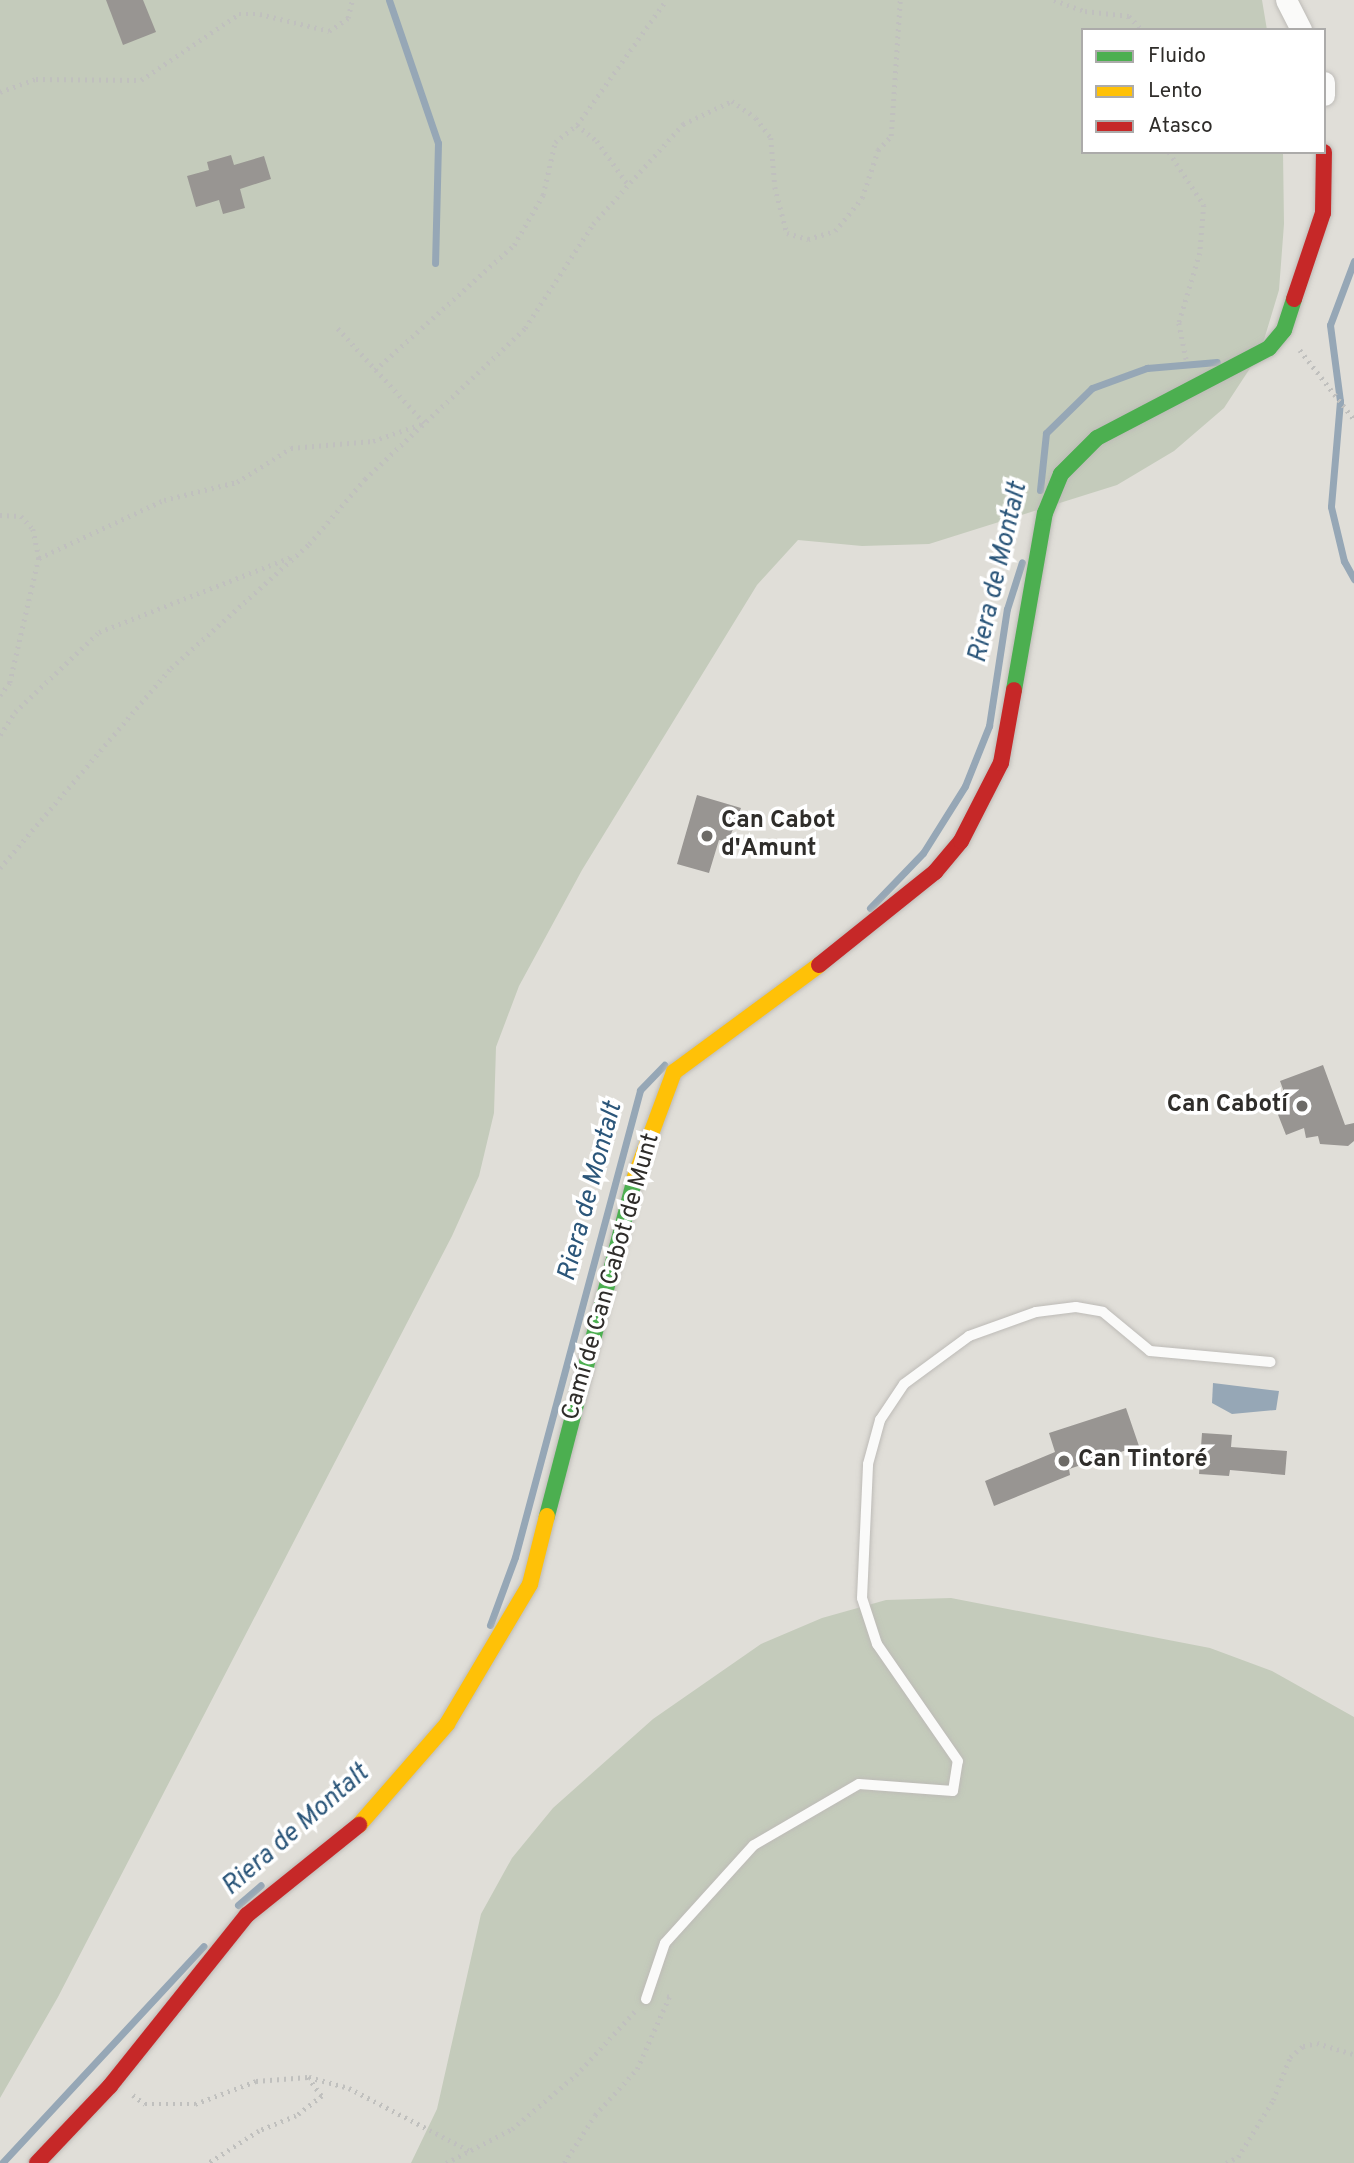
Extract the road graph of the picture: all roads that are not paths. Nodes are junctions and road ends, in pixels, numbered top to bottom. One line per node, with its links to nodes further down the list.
1 (1286, 0): 2 (street)
2 (1300, 28)
3 (1324, 154): 6 (street, Camí de Can Cabot de Munt)
4 (1270, 1363): 5 (lane)
5 (646, 1999)
6 (37, 2163)

